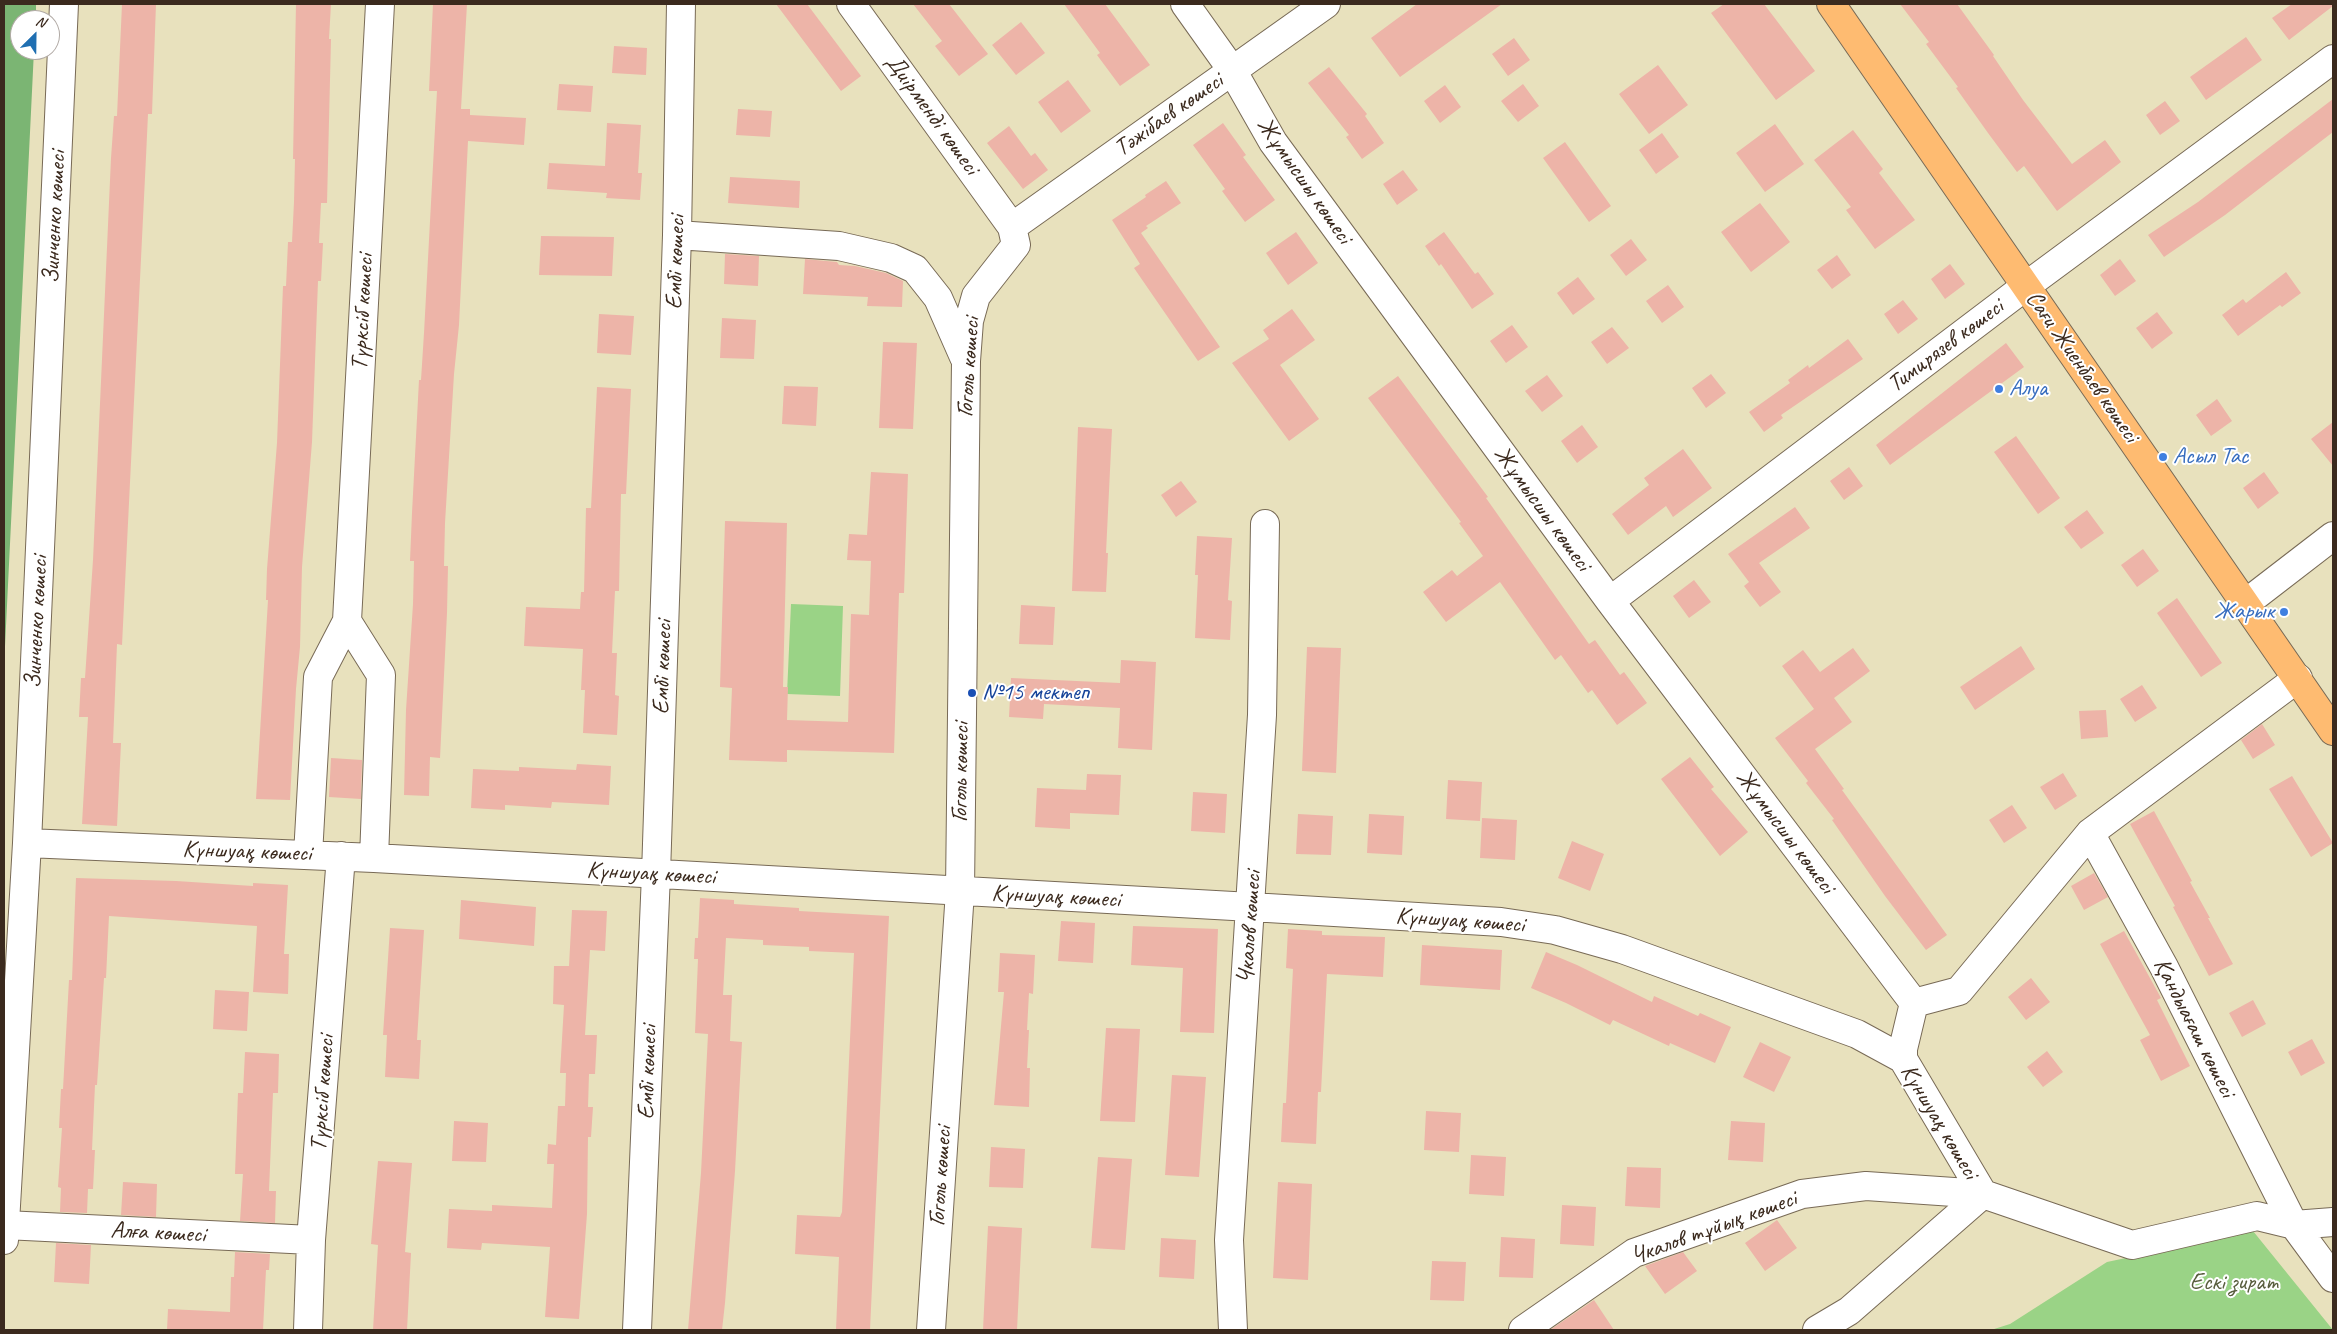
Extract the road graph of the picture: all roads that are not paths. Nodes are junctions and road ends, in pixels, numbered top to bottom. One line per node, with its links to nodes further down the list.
1 (64, 4): 22 (street, Зинченко көшесі)
2 (380, 4): 18 (street, Түрксіб көшесі)
3 (681, 4): 10 (street, Ембі көшесі)
4 (851, 4): 11 (street, Диірменді көшесі)
5 (1185, 4): 9 (street, Жұмысшы көшесі)
6 (1326, 4): 9 (street, Тәжібаев көшесі)
7 (1831, 4): 12 (main road, Сағи Жиенбаев көшесі)
8 (2333, 59): 12 (street, Тимирязев көшесі)
9 (1232, 70): 11 (street, Тәжібаев көшесі); 16 (street, Жұмысшы көшесі)
10 (677, 236): 13 (street); 26 (street, Ембі көшесі)
11 (1014, 236): 13 (street, Гоголь көшесі)
12 (2026, 286): 16 (street, Тимирязев көшесі); 17 (main road, Сағи Жиенбаев көшесі)
13 (966, 361): 27 (street, Гоголь көшесі)
14 (1264, 524): 28 (street, Чкалов көшесі)
15 (2333, 536): 17 (street)
16 (1610, 600): 29 (street, Жұмысшы көшесі)
17 (2246, 603): 19 (main road, Сағи Жиенбаев көшесі)
18 (347, 621): 23 (street, Түрксіб көшесі); 25 (street)
19 (2298, 678): 20 (main road, Сағи Жиенбаев көшесі); 21 (street)
20 (2333, 731)
21 (2090, 833): 29 (street); 33 (street, Қандыағаш көшесі)
22 (27, 843): 23 (street, Күншуақ көшесі); 34 (street, Зинченко көшесі)
23 (308, 855): 24 (street, Күншуақ көшесі)
24 (341, 856): 25 (street, Күншуақ көшесі); 35 (street, Түрксіб көшесі)
25 (374, 858): 26 (street, Күншуақ көшесі)
26 (656, 874): 27 (street, Күншуақ көшесі); 38 (street, Ембі көшесі)
27 (960, 892): 28 (street, Күншуақ көшесі); 39 (street, Гоголь көшесі)
28 (1251, 907): 30 (street, Күншуақ көшесі); 40 (street, Чкалов көшесі)
29 (1914, 1003): 30 (street)
30 (1903, 1059): 31 (street, Күншуақ көшесі)
31 (1983, 1194): 33 (street, Чкалов тұйық көшесі); 41 (street, Чкалов тұйық көшесі); 42 (street)
32 (2333, 1222): 33 (street, Чкалов тұйық көшесі)
33 (2294, 1225): 36 (street, Қандыағаш көшесі)
34 (4, 1232): 35 (street, Алға көшесі)
35 (311, 1240): 37 (street, Түрксіб көшесі)
36 (2333, 1278)
37 (308, 1330)
38 (637, 1330)
39 (931, 1330)
40 (1234, 1330)
41 (1523, 1330)
42 (1817, 1330)

